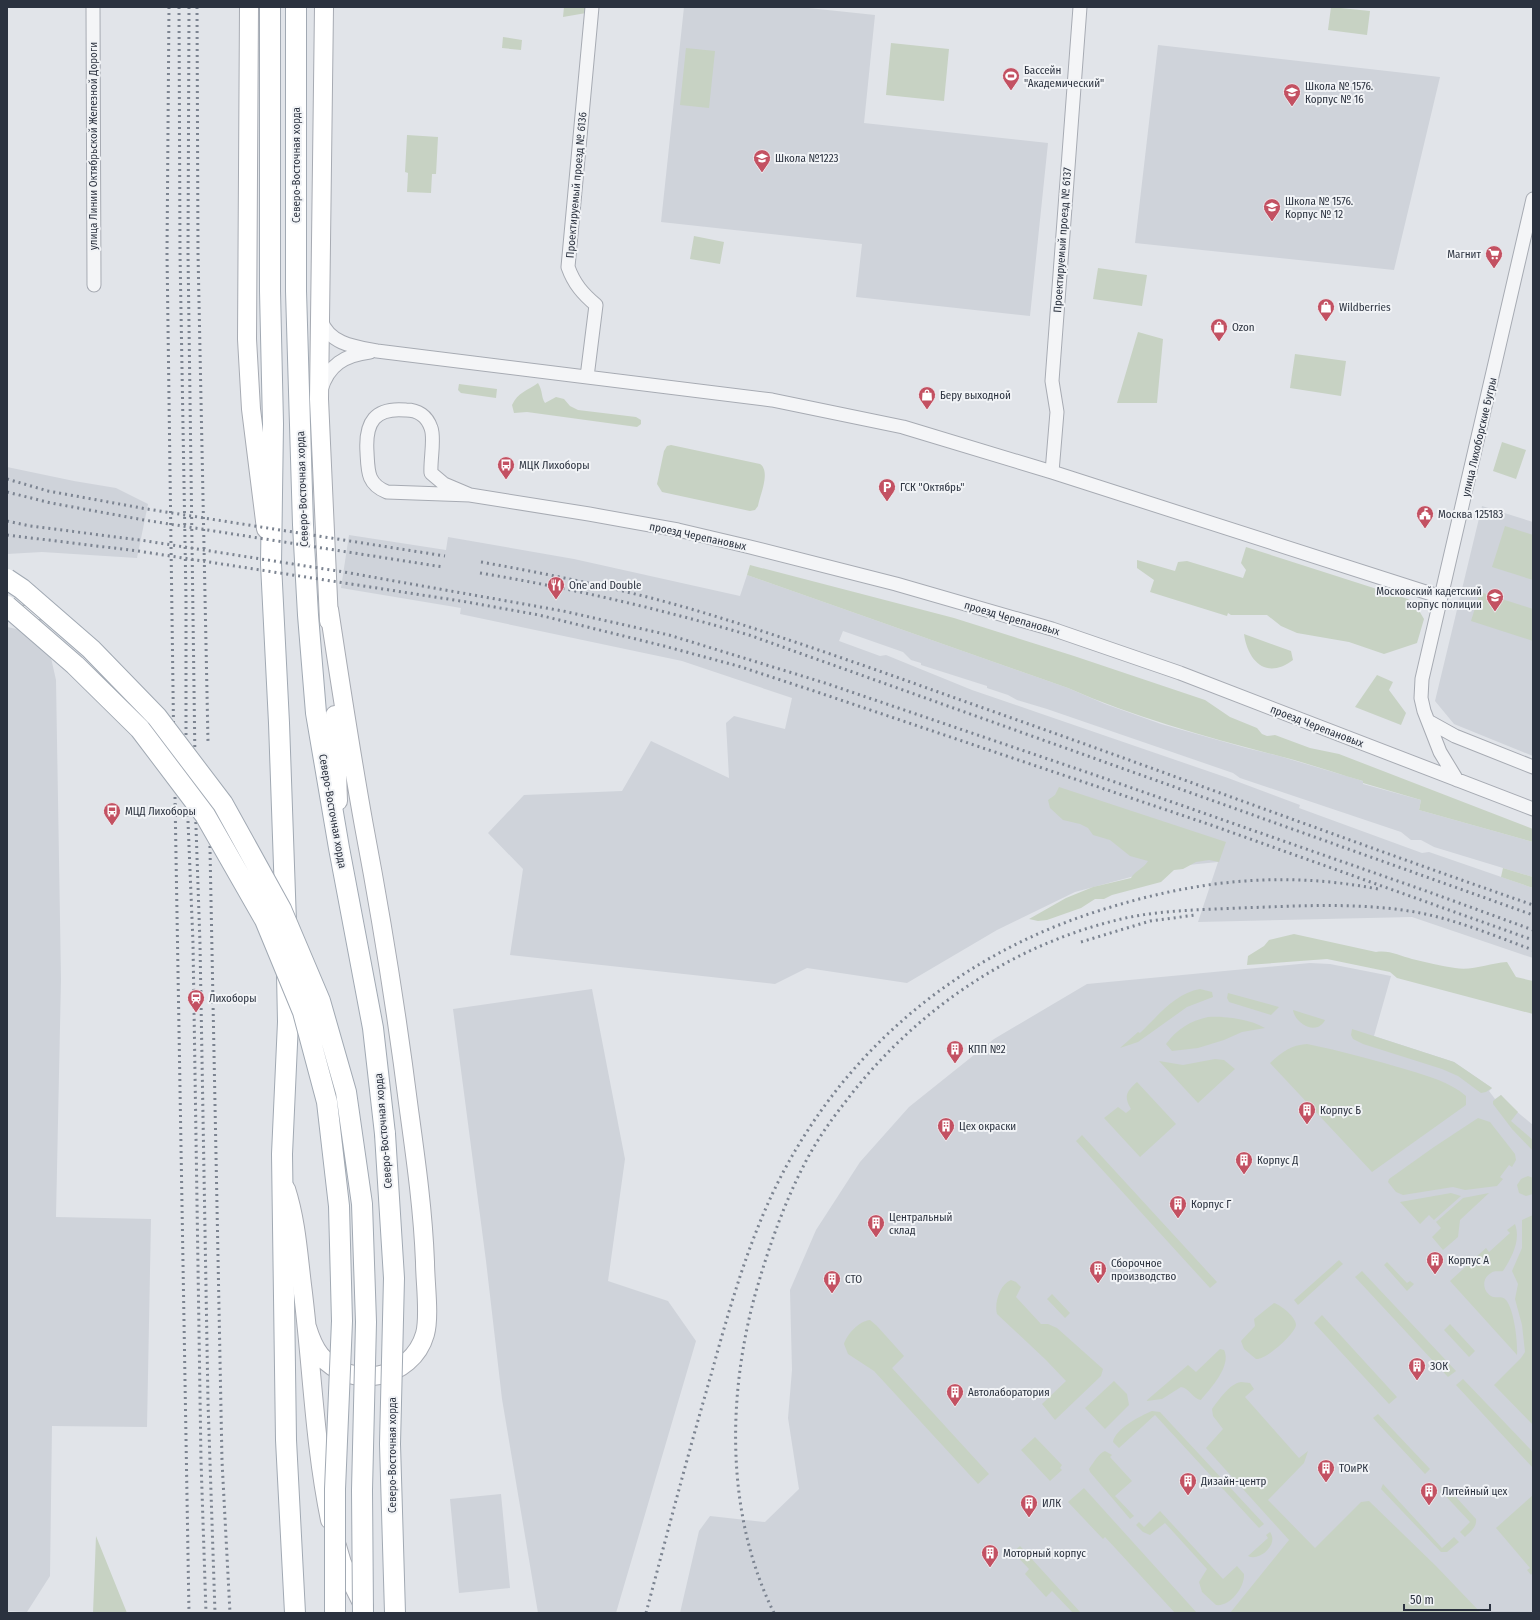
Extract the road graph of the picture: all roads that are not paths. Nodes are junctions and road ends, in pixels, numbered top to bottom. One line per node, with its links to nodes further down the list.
1 (93, 7): 9 (street, улица Линии Октябрьской Железной Дороги)
2 (249, 7): 16 (main road)
3 (270, 7): 16 (main road)
4 (296, 7): 27 (main road, Северо-Восточная хорда)
5 (324, 7): 10 (main road)
6 (592, 7): 12 (street, Проектируемый проезд № 6136)
7 (1080, 7): 14 (street, Проектируемый проезд № 6137)
8 (1533, 199): 18 (street, улица Лихоборские Бугры)
9 (94, 285)
10 (320, 316): 11 (street); 13 (main road)
11 (377, 351): 12 (street); 13 (street)
12 (587, 377): 14 (street)
13 (319, 399): 20 (main road)
14 (1052, 472): 18 (street)
15 (470, 495): 15 (street); 25 (street, проезд Черепановых)
16 (271, 564): 28 (main road)
17 (7, 579): 32 (main road, bridge)
18 (1441, 597): 23 (street, улица Лихоборские Бугры)
19 (7, 606): 31 (main road, bridge)
20 (329, 609): 27 (main road); 29 (main road)
21 (7, 612): 22 (street)
22 (48, 613)
23 (1428, 721): 24 (street); 25 (street, улица Лихоборские Бугры)
24 (1533, 767)
25 (1457, 780): 26 (street, проезд Черепановых)
26 (1533, 809)
27 (339, 848): 34 (main road, Северо-Восточная хорда, bridge)
28 (283, 1177): 29 (main road); 30 (main road)
29 (307, 1327): 33 (main road)
30 (295, 1613)
31 (335, 1613)
32 (363, 1613)
33 (367, 1613)
34 (395, 1613)

